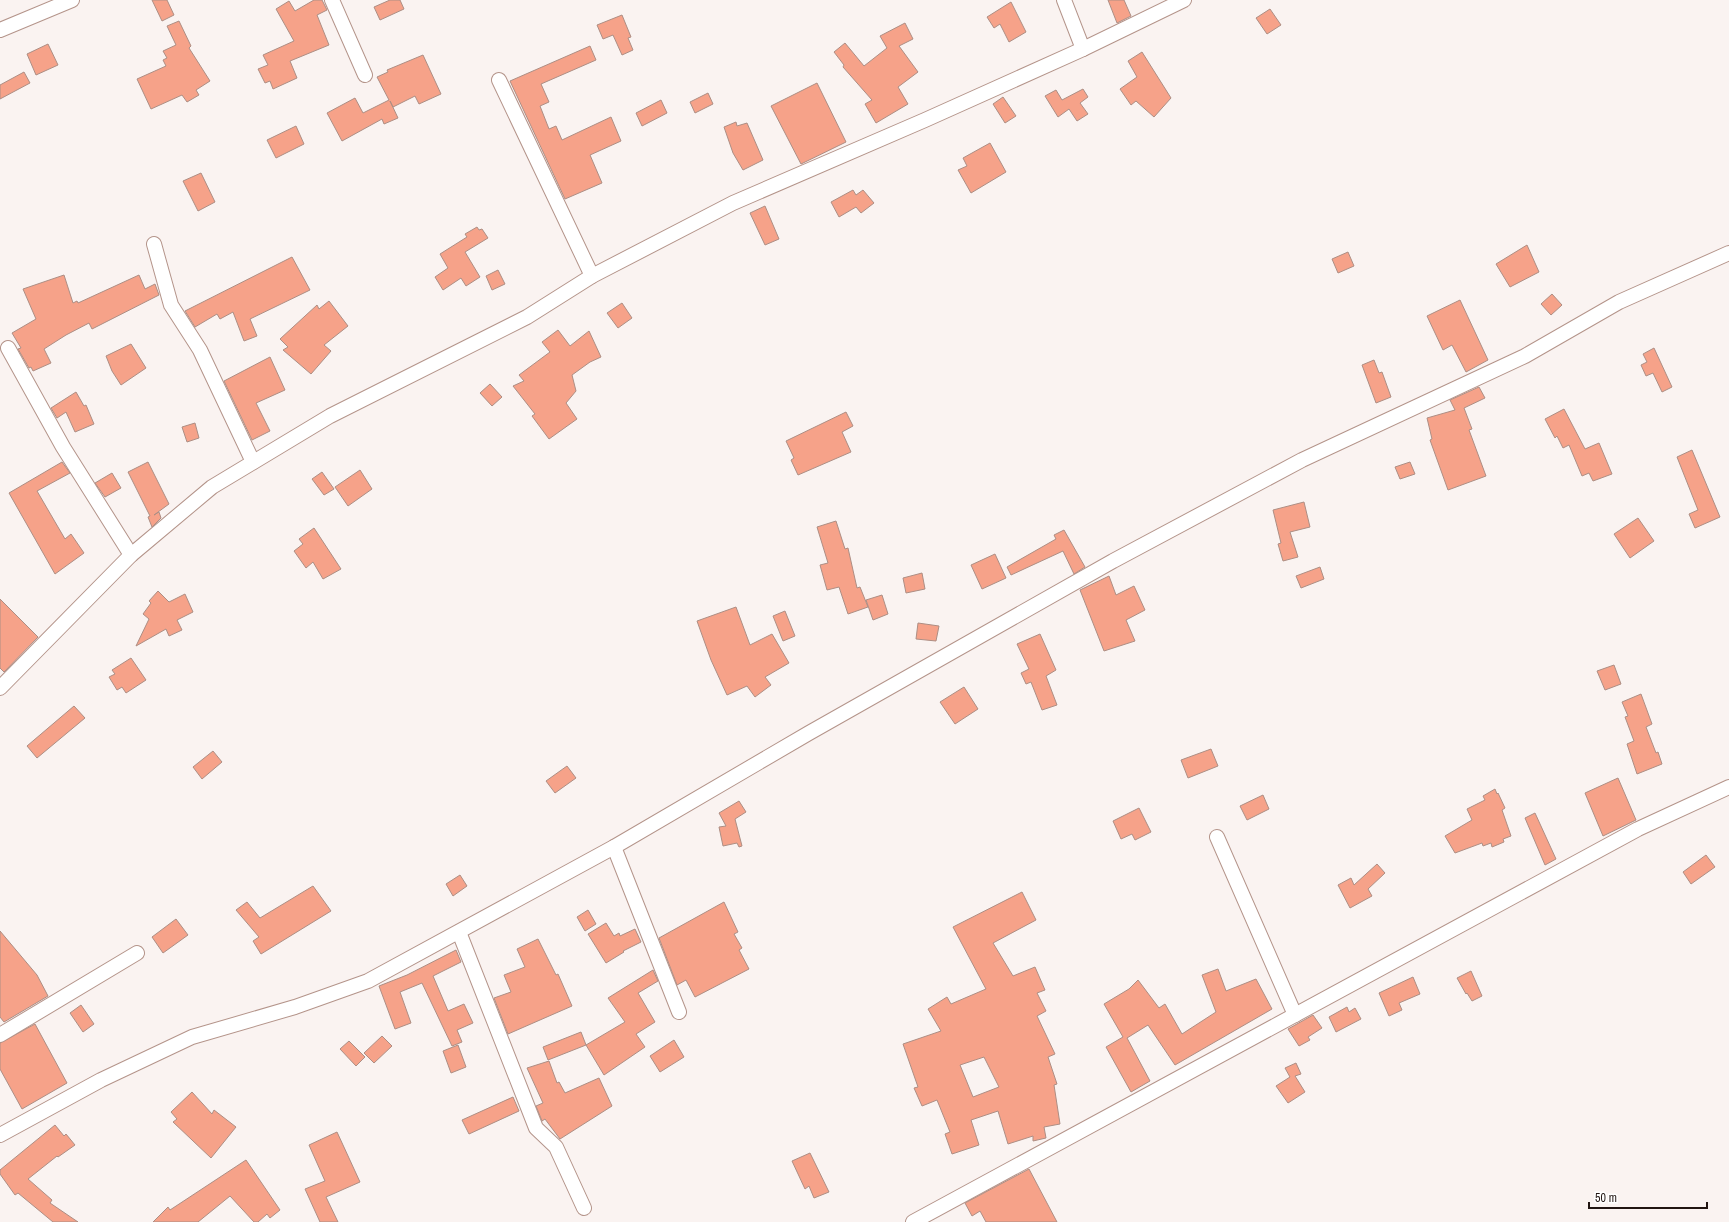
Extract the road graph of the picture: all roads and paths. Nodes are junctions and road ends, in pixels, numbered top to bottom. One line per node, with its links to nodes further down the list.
1 (72, 0): 5 (street)
2 (332, 0): 7 (street)
3 (1064, 0): 6 (street)
4 (1184, 0): 6 (street)
5 (0, 30)
6 (1083, 48): 11 (street)
7 (365, 75)
8 (499, 80): 11 (street)
9 (154, 244): 13 (street)
10 (1729, 254): 18 (street)
11 (592, 276): 13 (street)
12 (8, 348): 14 (street)
13 (253, 462): 14 (street)
14 (131, 556): 15 (street)
15 (0, 688)
16 (1729, 787): 22 (street)
17 (1218, 837): 22 (street)
18 (614, 848): 19 (street); 21 (street)
19 (459, 932): 24 (street); 25 (street)
20 (137, 953): 23 (street)
21 (679, 1012)
22 (1295, 1015): 26 (street)
23 (0, 1035)
24 (0, 1135)
25 (584, 1208)
26 (913, 1222)

